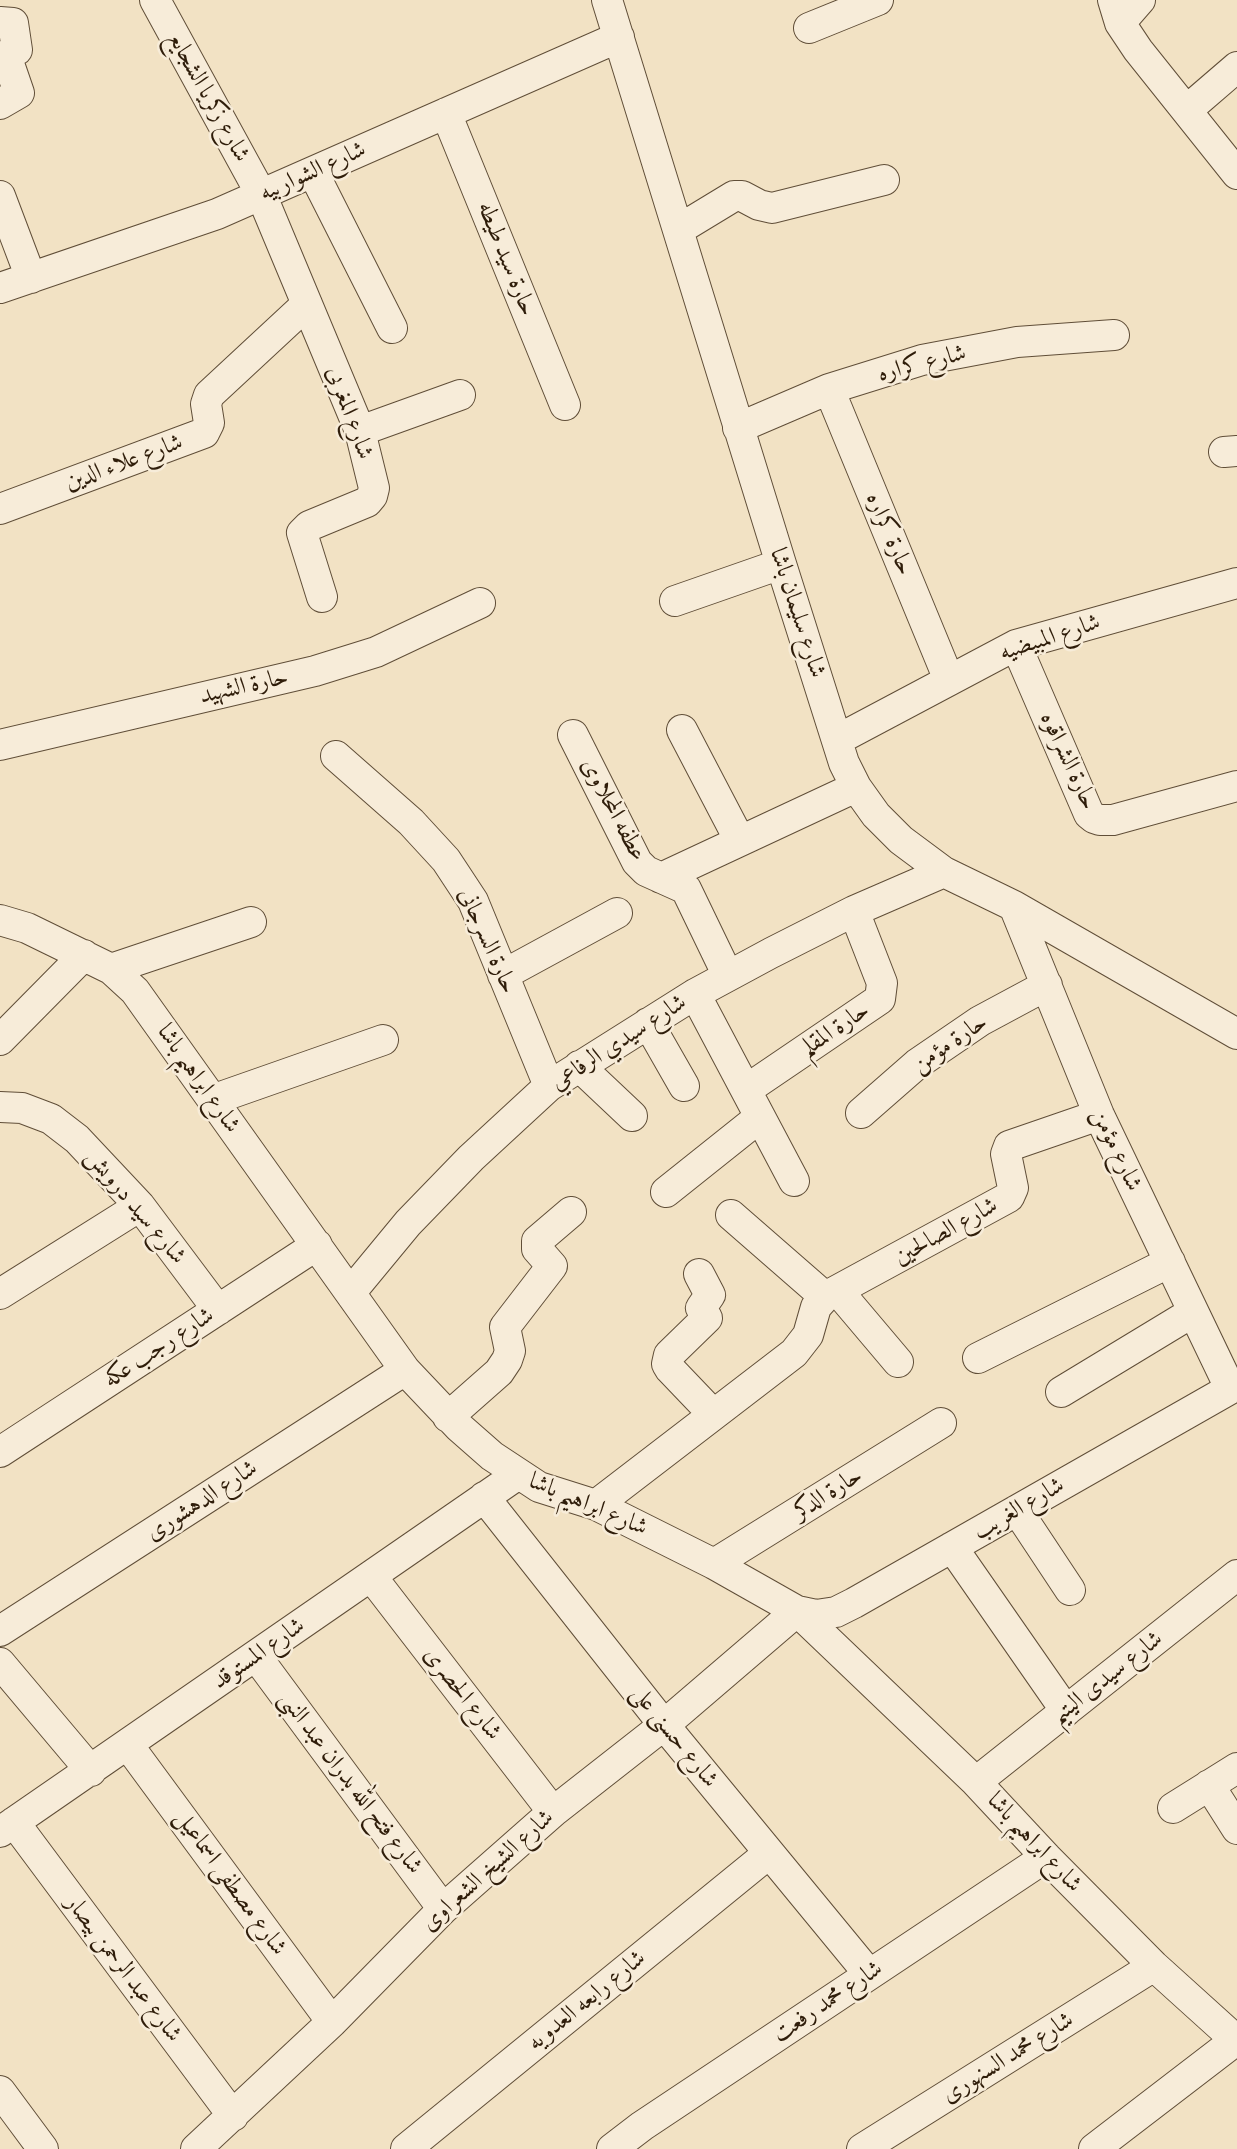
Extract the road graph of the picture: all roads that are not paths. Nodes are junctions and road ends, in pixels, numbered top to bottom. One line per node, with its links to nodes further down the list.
1 (155, 0): 16 (street, شارع زكريا الشجايع)
2 (607, 0): 8 (street, شارع سليمان باشا)
3 (878, 0): 7 (street)
4 (1140, 0): 5 (street)
5 (1117, 12): 11 (street)
6 (0, 22): 10 (street)
7 (808, 27)
8 (619, 37): 12 (street, شارع الشواربيه); 18 (street, شارع سليمان باشا)
9 (1237, 67): 11 (street)
10 (0, 104)
11 (1187, 110): 14 (street)
12 (446, 113): 13 (street, شارع الشواربيه); 26 (street, حارة سيد طيطه)
13 (313, 172): 16 (street, شارع الشواربيه); 22 (street)
14 (1237, 174)
15 (884, 180): 18 (street)
16 (261, 194): 19 (street, شارع الشواربيه); 21 (street, شارع المغربى)
17 (0, 196): 19 (street)
18 (678, 230): 27 (street, شارع سليمان باشا)
19 (31, 278): 20 (street, شارع الشواربيه)
20 (0, 288)
21 (307, 304): 28 (street, شارع المغربى); 29 (street, شارع علاء الدين)
22 (392, 328)
23 (1114, 335): 24 (street, شارع كراره)
24 (829, 389): 27 (street, شارع كراره); 36 (street, حارة كراره)
25 (460, 395): 28 (street)
26 (565, 405)
27 (738, 428): 30 (street, شارع سليمان باشا)
28 (360, 431): 32 (street, شارع المغربى)
29 (0, 509)
30 (781, 564): 33 (street); 39 (street, شارع سليمان باشا)
31 (1237, 583): 35 (street, شارع المبيضيه)
32 (323, 597)
33 (675, 601)
34 (480, 603): 40 (street, حارة الشهيد)
35 (1016, 645): 36 (street, شارع المبيضيه); 43 (street, حارة الشراقوه)
36 (949, 680): 39 (street, شارع المبيضيه)
37 (682, 730): 44 (street)
38 (573, 735): 46 (street, عطفه المحلاوى)
39 (837, 740): 42 (street, شارع سليمان باشا)
40 (0, 745)
41 (336, 755): 54 (street, حارة السرجانى)
42 (856, 786): 44 (street); 45 (street, شارع سليمان باشا)
43 (1237, 786)
44 (740, 841): 46 (street)
45 (943, 872): 47 (street, شارع سليمان باشا); 48 (street, شارع سيدي الرفاعي)
46 (661, 878): 55 (street, عطفه المحلاوى)
47 (1014, 906): 56 (street, شارع مؤمن); 59 (street, شارع سليمان باشا)
48 (854, 911): 55 (street, شارع سيدي الرفاعي); 65 (street, حارة المقلم)
49 (617, 913): 54 (street)
50 (0, 920): 52 (street, شارع ابراهيم باشا)
51 (251, 922): 53 (street)
52 (84, 955): 53 (street, شارع ابراهيم باشا); 60 (street)
53 (111, 969): 66 (street, شارع ابراهيم باشا)
54 (503, 975): 63 (street, حارة السرجانى)
55 (729, 976): 57 (street, شارع سيدي الرفاعي)
56 (1047, 985): 68 (street, حارة مؤمن); 69 (street, شارع مؤمن)
57 (695, 995): 58 (street, شارع سيدي الرفاعي); 65 (street)
58 (648, 1023): 62 (street, شارع سيدي الرفاعي); 64 (street)
59 (1237, 1034)
60 (0, 1040)
61 (383, 1040): 66 (street)
62 (579, 1066): 63 (street, شارع سيدي الرفاعي); 70 (street)
63 (549, 1086): 80 (street, شارع سيدي الرفاعي)
64 (684, 1086)
65 (746, 1090): 71 (street)
66 (212, 1100): 77 (street, شارع ابراهيم باشا)
67 (0, 1107): 74 (street, شارع سيد درويش)
68 (861, 1114)
69 (1098, 1115): 78 (street, شارع مؤمن); 82 (street, شارع الصالحين)
70 (632, 1116)
71 (760, 1117): 72 (street); 73 (street)
72 (794, 1181)
73 (666, 1192)
74 (141, 1206): 81 (street); 83 (street, شارع سيد درويش)
75 (571, 1212): 91 (street)
76 (731, 1215): 82 (street)
77 (317, 1245): 80 (street, شارع ابراهيم باشا); 83 (street, شارع رجب عكه)
78 (1170, 1262): 84 (street, شارع مؤمن); 85 (street)
79 (699, 1274): 90 (street)
80 (351, 1292): 87 (street, شارع ابراهيم باشا)
81 (0, 1294)
82 (831, 1294): 86 (street); 90 (street)
83 (218, 1310): 93 (street, شارع رجب عكه)
84 (1194, 1311): 88 (street, شارع مؤمن); 89 (street)
85 (978, 1358)
86 (898, 1362)
87 (405, 1370): 91 (street, شارع ابراهيم باشا); 104 (street, شارع الدهشورى)
88 (1234, 1386): 97 (street, شارع الغريب)
89 (1061, 1392)
90 (713, 1414): 96 (street)
91 (448, 1417): 94 (street, شارع ابراهيم باشا)
92 (941, 1423): 99 (street, حارة الدكر)
93 (0, 1452)
94 (517, 1475): 95 (street, شارع المستوقد); 96 (street, شارع ابراهيم باشا)
95 (484, 1497): 101 (street, شارع المستوقد); 108 (street, شارع حسنى على)
96 (596, 1504): 99 (street, شارع ابراهيم باشا)
97 (1017, 1510): 98 (street, شارع الغريب); 102 (street)
98 (952, 1547): 103 (street, شارع الغريب); 107 (street)
99 (714, 1564): 103 (street, شارع ابراهيم باشا)
100 (1237, 1575): 107 (street, شارع سيدى اليتيم)
101 (371, 1576): 105 (street, شارع المستوقد); 115 (street, شارع الحصرى)
102 (1070, 1590)
103 (797, 1611): 108 (street, شارع الشيخ الشعراوى); 112 (street, شارع ابراهيم باشا)
104 (0, 1631)
105 (256, 1656): 109 (street, شارع المستوقد); 120 (street, شارع فتح الله بدران عبد النبى)
106 (0, 1662): 111 (street)
107 (1066, 1711): 112 (street, شارع سيدى اليتيم)
108 (664, 1725): 115 (street, شارع الشيخ الشعراوى); 118 (street, شارع حسنى على)
109 (128, 1745): 111 (street, شارع المستوقد); 123 (street, شارع مصطفى اسماعيل)
110 (1237, 1768): 113 (street)
111 (92, 1771): 116 (street, شارع المستوقد)
112 (976, 1782): 119 (street, شارع ابراهيم باشا)
113 (1209, 1785): 114 (street); 117 (street)
114 (1173, 1808)
115 (553, 1812): 120 (street, شارع الشيخ الشعراوى)
116 (7, 1827): 126 (street, شارع عبد الرحمن بيصار)
117 (1237, 1829)
118 (768, 1854): 122 (street, شارع حسنى على); 129 (street, شارع رابعه العدويه)
119 (1046, 1857): 121 (street, شارع ابراهيم باشا); 122 (street, شارع محمد رفعت)
120 (443, 1909): 123 (street, شارع الشيخ الشعراوى)
121 (1154, 1966): 124 (street, شارع ابراهيم باشا); 131 (street, شارع محمد السنهورى)
122 (869, 1974): 130 (street, شارع محمد رفعت)
123 (332, 2022): 126 (street, شارع الشيخ الشعراوى)
124 (1237, 2041): 132 (street)
125 (0, 2091): 127 (street)
126 (233, 2116): 128 (street, شارع الشيخ الشعراوى)
127 (43, 2149)
128 (196, 2149)
129 (406, 2149)
130 (612, 2149)
131 (862, 2149)
132 (1094, 2149)

